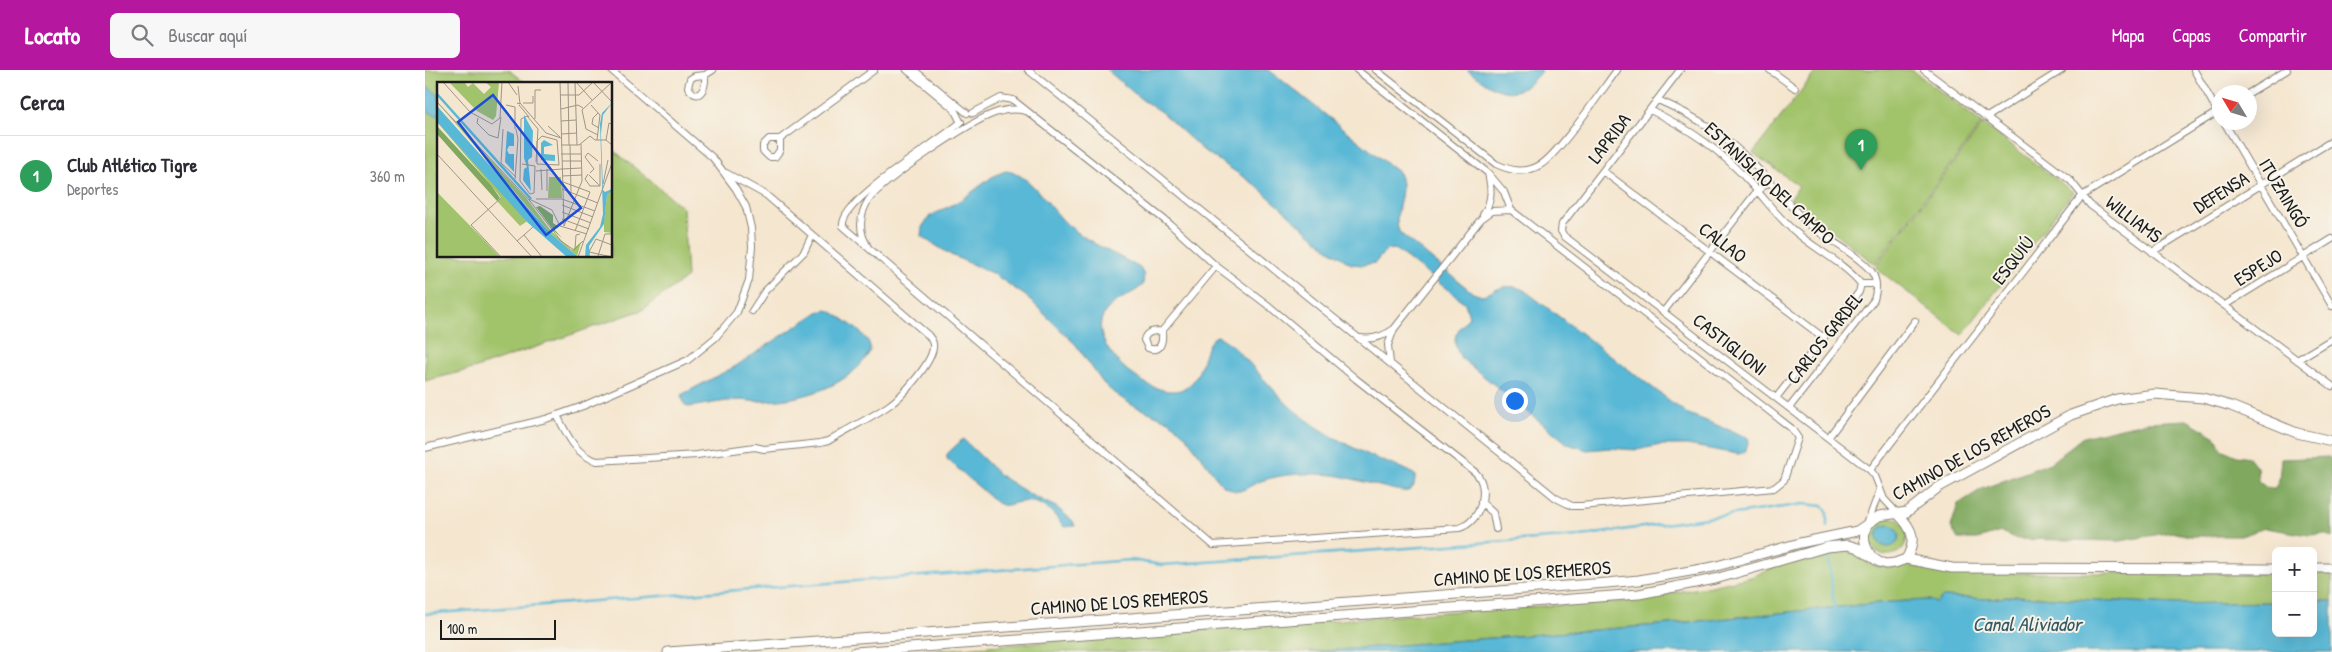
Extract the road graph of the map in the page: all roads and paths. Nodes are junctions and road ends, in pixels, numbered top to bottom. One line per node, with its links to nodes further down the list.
1 (611, 70): 33 (street)
2 (713, 70): 16 (street)
3 (874, 70): 30 (street)
4 (907, 70): 26 (street)
5 (914, 70): 23 (street)
6 (1028, 70): 58 (street)
7 (1357, 70): 34 (street)
8 (1376, 70): 9 (street)
9 (1617, 70)
10 (1680, 70): 19 (street, LAPRIDA)
11 (1770, 70): 17 (street)
12 (1924, 70): 24 (street, WILLIAMS)
13 (2062, 70): 24 (street)
14 (2194, 70): 20 (street)
15 (2287, 70): 18 (street)
16 (705, 75)
17 (1795, 88)
18 (2257, 88)
19 (1658, 100): 21 (street, LAPRIDA); 35 (street, ESTANISLAO DEL CAMPO)
20 (2212, 101)
21 (1649, 110): 32 (street, LAPRIDA); 37 (street, ESTANISLAO DEL CAMPO)
22 (1026, 112): 23 (street); 27 (street); 48 (street)
23 (970, 113): 26 (street); 27 (street)
24 (1987, 117): 38 (street, WILLIAMS)
25 (2212, 117): 38 (street, ESQUIÚ)
26 (960, 121): 28 (street); 44 (street)
27 (977, 121): 28 (street)
28 (966, 128): 44 (street)
29 (2229, 130): 36 (street, ITUZAINGÓ)
30 (780, 139)
31 (2332, 141): 36 (street, DEFENSA)
32 (1603, 171): 41 (street, LAPRIDA); 45 (street, CALLAO)
33 (726, 173): 42 (street); 66 (street)
34 (1488, 173): 39 (street); 40 (street)
35 (1769, 182): 37 (street); 50 (street, ESTANISLAO DEL CAMPO)
36 (2261, 185): 46 (street, DEFENSA); 47 (street, ITUZAINGÓ)
37 (1757, 191): 45 (street); 49 (street, ESTANISLAO DEL CAMPO)
38 (2082, 196): 46 (street, WILLIAMS); 70 (street, ESQUIÚ)
39 (1511, 210): 40 (street); 62 (street)
40 (1481, 219): 56 (street)
41 (1562, 224): 54 (street, CASTIGLIONI)
42 (812, 235): 53 (street); 66 (street)
43 (2332, 240): 47 (street, ESPEJO)
44 (871, 250): 72 (street)
45 (1711, 250): 54 (street); 59 (street, CALLAO)
46 (2152, 252): 51 (street, WILLIAMS)
47 (2304, 257): 51 (street, ESPEJO); 52 (street, ITUZAINGÓ)
48 (1216, 266): 57 (street); 72 (street)
49 (1861, 284): 50 (street); 59 (street, CARLOS GARDEL)
50 (1876, 284): 65 (street, CARLOS GARDEL)
51 (2225, 305): 61 (street, WILLIAMS)
52 (2332, 306)
53 (752, 311)
54 (1664, 311): 64 (street, CASTIGLIONI)
55 (1915, 321): 67 (street)
56 (1394, 329): 58 (street); 62 (street)
57 (1162, 332)
58 (1358, 337): 62 (street)
59 (1824, 338): 64 (street, CARLOS GARDEL)
60 (2332, 339): 61 (street)
61 (2297, 360): 63 (street, WILLIAMS)
62 (1391, 364)
63 (2332, 386)
64 (1776, 398): 65 (street, CASTIGLIONI)
65 (1789, 408): 67 (street, CASTIGLIONI)
66 (557, 415): 69 (street)
67 (1828, 438): 70 (street, CASTIGLIONI)
68 (2332, 441): 73 (main road, CAMINO DE LOS REMEROS)
69 (425, 448)
70 (1870, 470): 71 (street, CASTIGLIONI)
71 (1880, 489): 73 (street, CASTIGLIONI); 74 (street)
72 (1481, 502): 75 (street)
73 (1898, 514): 74 (main road, CAMINO DE LOS REMEROS); 77 (main road)
74 (1868, 522): 76 (main road); 81 (main road, CAMINO DE LOS REMEROS)
75 (1496, 529)
76 (1872, 558): 77 (main road, CAMINO DE LOS REMEROS); 82 (main road, CAMINO DE LOS REMEROS)
77 (1906, 559): 80 (main road, CAMINO DE LOS REMEROS)
78 (2317, 568): 79 (main road)
79 (2332, 568)
80 (2272, 569)
81 (668, 652)
82 (855, 652)

